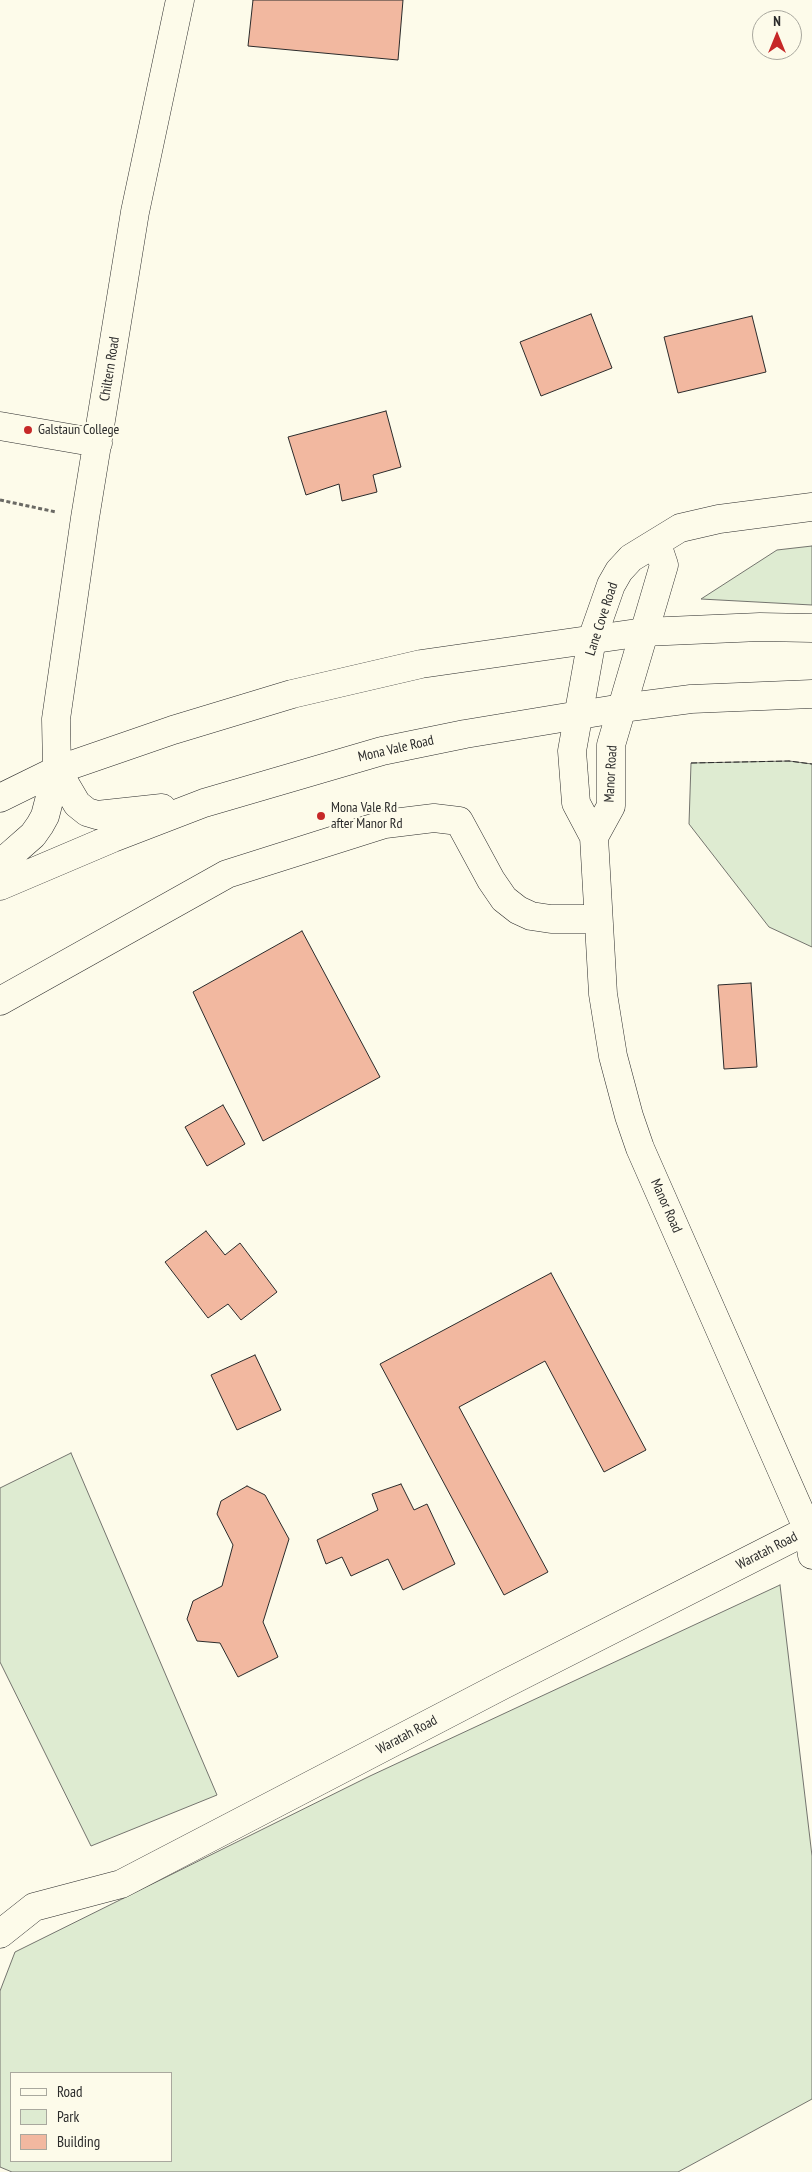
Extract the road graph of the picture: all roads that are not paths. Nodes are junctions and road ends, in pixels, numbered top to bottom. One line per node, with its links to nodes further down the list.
1 (180, 0): 3 (main road, Chiltern Road)
2 (0, 426): 3 (main road)
3 (98, 443): 12 (main road, Chiltern Road)
4 (812, 507): 5 (main road, Lane Cove Road)
5 (658, 544): 7 (main road); 8 (main road, Lane Cove Road)
6 (812, 628): 7 (main road)
7 (644, 632): 8 (main road); 10 (main road)
8 (592, 639): 11 (main road, Lane Cove Road); 12 (main road)
9 (812, 694): 10 (main road, Mona Vale Road)
10 (622, 708): 11 (main road, Mona Vale Road); 15 (main road, Manor Road)
11 (577, 715): 14 (main road, Mona Vale Road); 15 (main road, Manor Road)
12 (57, 770): 13 (main road); 14 (main road); 16 (main road)
13 (0, 798)
14 (204, 802): 17 (main road, Mona Vale Road)
15 (594, 837): 18 (main road, Manor Road)
16 (0, 864)
17 (0, 886)
18 (597, 919): 19 (main road); 20 (main road, Manor Road)
19 (0, 1001)
20 (811, 1538): 21 (main road, Waratah Road)
21 (0, 1934)

